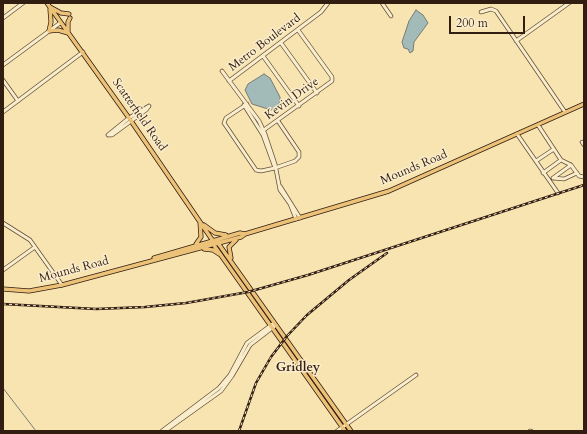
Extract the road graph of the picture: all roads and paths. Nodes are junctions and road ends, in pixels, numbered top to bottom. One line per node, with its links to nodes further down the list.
1 (22, 3): 8 (street)
2 (328, 3): 10 (street, Metro Boulevard)
3 (383, 3): 7 (street)
4 (569, 3): 13 (street)
5 (48, 5): 9 (main road, Scatterfield Road); 11 (main road); 12 (main road)
6 (482, 12): 13 (street)
7 (391, 16)
8 (3, 18)
9 (60, 22): 11 (street); 12 (main road, Scatterfield Road)
10 (298, 30): 14 (street, Metro Boulevard); 21 (street, Kevin Drive)
11 (49, 31): 12 (main road); 17 (street)
12 (69, 33): 15 (main road, Scatterfield Road)
13 (516, 41): 27 (street)
14 (281, 43): 16 (street, Metro Boulevard); 21 (street)
15 (83, 52): 22 (street); 28 (main road, Scatterfield Road)
16 (263, 56): 20 (street, Metro Boulevard); 25 (street)
17 (3, 65)
18 (222, 71): 20 (street)
19 (3, 80): 22 (street)
20 (229, 81): 23 (street)
21 (317, 93): 25 (street, Kevin Drive)
22 (18, 101): 26 (street)
23 (245, 104): 31 (street); 37 (street)
24 (584, 104): 27 (main road, Mounds Road)
25 (299, 106): 29 (street, Kevin Drive)
26 (3, 112)
27 (565, 112): 30 (main road, Mounds Road)
28 (130, 119): 28 (street); 28 (street); 43 (main road, Scatterfield Road)
29 (278, 121): 31 (street, Kevin Drive); 37 (street)
30 (538, 125): 32 (main road, Mounds Road); 33 (street)
31 (263, 131): 37 (street)
32 (517, 134): 35 (street); 42 (main road, Mounds Road)
33 (554, 150): 34 (street); 35 (street)
34 (561, 160): 36 (street); 38 (street)
35 (536, 161): 38 (street)
36 (571, 166): 39 (street); 39 (street)
37 (275, 168): 42 (street)
38 (543, 173): 41 (street)
39 (577, 173): 40 (street)
40 (584, 177)
41 (558, 193)
42 (298, 218): 45 (main road, Mounds Road)
43 (200, 221): 45 (main road); 46 (main road, Scatterfield Road); 48 (main road)
44 (3, 223): 47 (street)
45 (241, 235): 46 (main road, Mounds Road); 50 (main road)
46 (215, 243): 48 (main road, Mounds Road); 49 (main road, Scatterfield Road); 50 (main road, Scatterfield Road)
47 (35, 247): 51 (street); 52 (street)
48 (194, 248): 49 (main road); 52 (main road, Mounds Road)
49 (223, 258): 54 (main road, Scatterfield Road)
50 (232, 263): 54 (main road, Scatterfield Road)
51 (3, 270)
52 (62, 285): 53 (main road, Mounds Road)
53 (3, 289)
54 (273, 325): 56 (main road, Scatterfield Road); 57 (main road, Scatterfield Road); 58 (street); 59 (street)
55 (416, 375): 56 (street)
56 (346, 424): 57 (street); 62 (main road, Scatterfield Road)
57 (342, 427): 60 (street); 61 (main road, Scatterfield Road)
58 (162, 431)
59 (165, 431)
60 (337, 431)
61 (345, 431)
62 (351, 431)

